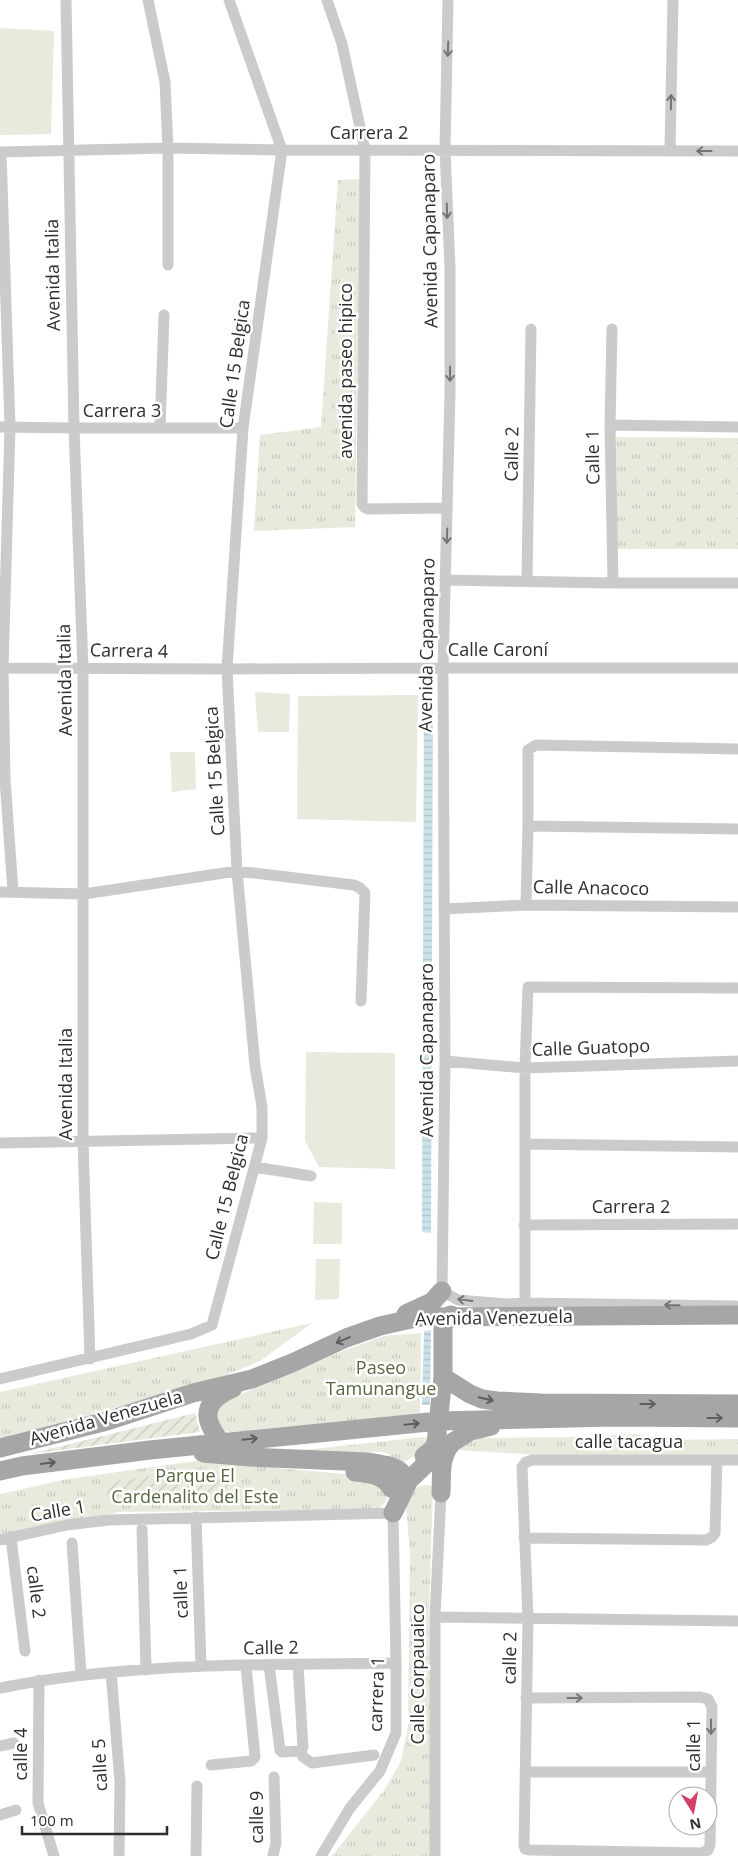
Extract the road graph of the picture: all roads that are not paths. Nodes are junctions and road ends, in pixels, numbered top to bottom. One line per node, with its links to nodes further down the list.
1 (66, 0): 14 (street, Avenida Italia)
2 (148, 0): 7 (street)
3 (229, 0): 8 (street, Calle 15 Belgica)
4 (327, 0): 9 (street)
5 (448, 0): 10 (street, Avenida Capanaparo, one-way to 10)
6 (673, 0): 12 (street, one-way to 6)
7 (168, 148): 8 (street, Carrera 2); 14 (street, Carrera 2); 15 (street)
8 (282, 150): 9 (street, Carrera 2); 24 (street, Calle 15 Belgica)
9 (365, 150): 10 (street, Carrera 2); 25 (street, avenida paseo hipico)
10 (445, 150): 12 (street, Carrera 2); 25 (street, Avenida Capanaparo, one-way to 25)
11 (738, 150): 12 (street, Carrera 2, one-way to 12)
12 (670, 151)
13 (0, 152): 14 (street, Carrera 2); 20 (street)
14 (69, 152): 22 (street, Avenida Italia)
15 (168, 265)
16 (164, 315): 23 (street)
17 (531, 329): 27 (street, Calle 2)
18 (612, 329): 19 (street, Calle 1)
19 (610, 425): 21 (street); 29 (street, Calle 1)
20 (5, 427): 22 (street, Carrera 3); 30 (street)
21 (738, 427)
22 (74, 428): 23 (street, Carrera 3); 31 (street, Avenida Italia)
23 (160, 428): 24 (street, Carrera 3)
24 (244, 428): 34 (street, Calle 15 Belgica)
25 (448, 508): 26 (street, Avenida Capanaparo, one-way to 26)
26 (445, 580): 27 (street); 32 (street, Avenida Capanaparo)
27 (527, 580): 29 (street)
28 (738, 583): 29 (street)
29 (613, 584)
30 (1, 668): 31 (street, Carrera 4); 40 (street)
31 (83, 668): 34 (street, Carrera 4); 41 (street, Avenida Italia)
32 (443, 668): 33 (street, Calle Caroní); 34 (street, Calle Caroní); 44 (street, Avenida Capanaparo)
33 (738, 668)
34 (227, 670): 38 (street, Calle 15 Belgica)
35 (738, 749): 36 (street)
36 (528, 826): 37 (street); 42 (street)
37 (738, 829)
38 (237, 871): 41 (street); 46 (street); 50 (street, Calle 15 Belgica)
39 (0, 892): 40 (street)
40 (13, 892): 41 (street)
41 (84, 894): 51 (street, Avenida Italia)
42 (526, 905): 43 (street, Calle Anacoco); 44 (street, Calle Anacoco)
43 (738, 907)
44 (444, 909): 47 (street, Avenida Capanaparo)
45 (738, 988): 49 (street)
46 (361, 1001)
47 (445, 1061): 49 (street, Calle Guatopo); 59 (street, Avenida Capanaparo)
48 (738, 1061): 49 (street, Calle Guatopo)
49 (525, 1068): 53 (street)
50 (262, 1138): 51 (street); 55 (street, Calle 15 Belgica)
51 (83, 1142): 52 (street); 65 (street, Avenida Italia)
52 (0, 1143)
53 (525, 1144): 54 (street); 58 (street)
54 (738, 1147)
55 (255, 1167): 56 (street); 65 (street, Calle 15 Belgica)
56 (311, 1176)
57 (738, 1224): 58 (street, Carrera 2)
58 (524, 1225): 60 (street)
59 (442, 1291): 60 (street, one-way to 59); 64 (main road)
60 (525, 1303): 61 (street, one-way to 60)
61 (738, 1306)
62 (738, 1314): 63 (main road, Avenida Venezuela)
63 (451, 1315): 64 (main road, Avenida Venezuela); 66 (main road)
64 (380, 1326): 68 (main road, Avenida Venezuela, one-way to 68)
65 (90, 1359): 67 (street, Calle 15 Belgica)
66 (443, 1377): 69 (main road, one-way to 69); 72 (main road)
67 (0, 1379)
68 (252, 1380): 74 (main road, Avenida Venezuela); 75 (main road)
69 (738, 1404)
70 (614, 1417): 71 (main road, one-way to 71); 72 (main road); 73 (main road)
71 (738, 1418)
72 (439, 1421): 75 (main road, one-way to 72); 80 (main road)
73 (454, 1441): 81 (main road); 82 (main road)
74 (0, 1448)
75 (234, 1451): 79 (main road, Avenida Venezuela, one-way to 75); 80 (main road)
76 (717, 1460): 77 (street, calle tacagua); 78 (street, calle tacagua); 85 (street)
77 (738, 1460)
78 (522, 1467): 85 (street, calle 2)
79 (0, 1471)
80 (396, 1480): 82 (main road)
81 (441, 1493): 88 (street, Calle Corpauaico)
82 (393, 1513): 83 (street, Calle 1); 92 (street, carrera 1)
83 (196, 1517): 86 (street, Calle 1); 95 (street, calle 1)
84 (142, 1529): 97 (street)
85 (524, 1538): 89 (street, calle 2)
86 (6, 1539): 91 (street, calle 2)
87 (72, 1543): 99 (street, Calle 1)
88 (435, 1618): 89 (street); 120 (street, Calle Corpauaico)
89 (528, 1618): 90 (street); 102 (street, calle 2)
90 (738, 1621)
91 (26, 1651)
92 (396, 1663): 94 (street, Calle 2); 119 (street, carrera 1)
93 (269, 1665): 94 (street, Calle 2); 96 (street, Calle 2); 105 (street)
94 (298, 1665): 105 (street)
95 (200, 1666): 96 (street, Calle 2); 97 (street, Calle 2)
96 (246, 1666): 107 (street)
97 (146, 1670): 98 (street, Calle 2)
98 (111, 1672): 99 (street, Calle 2); 116 (street, calle 5)
99 (81, 1674): 100 (street, Calle 2)
100 (39, 1680): 101 (street, Calle 2); 115 (street, calle 4)
101 (0, 1688)
102 (526, 1698): 108 (street, calle 2); 109 (street, calle 1, one-way to 109)
103 (14, 1743): 104 (street)
104 (0, 1746)
105 (301, 1751): 106 (street)
106 (374, 1755)
107 (211, 1765)
108 (525, 1772): 109 (street); 114 (street, calle 2)
109 (711, 1772): 114 (street, calle 1)
110 (274, 1777): 118 (street, calle 9)
111 (197, 1786): 117 (street)
112 (16, 1810): 113 (street)
113 (0, 1815)
114 (525, 1849)
115 (54, 1856)
116 (119, 1856)
117 (196, 1856)
118 (274, 1856)
119 (321, 1856)
120 (435, 1856)

